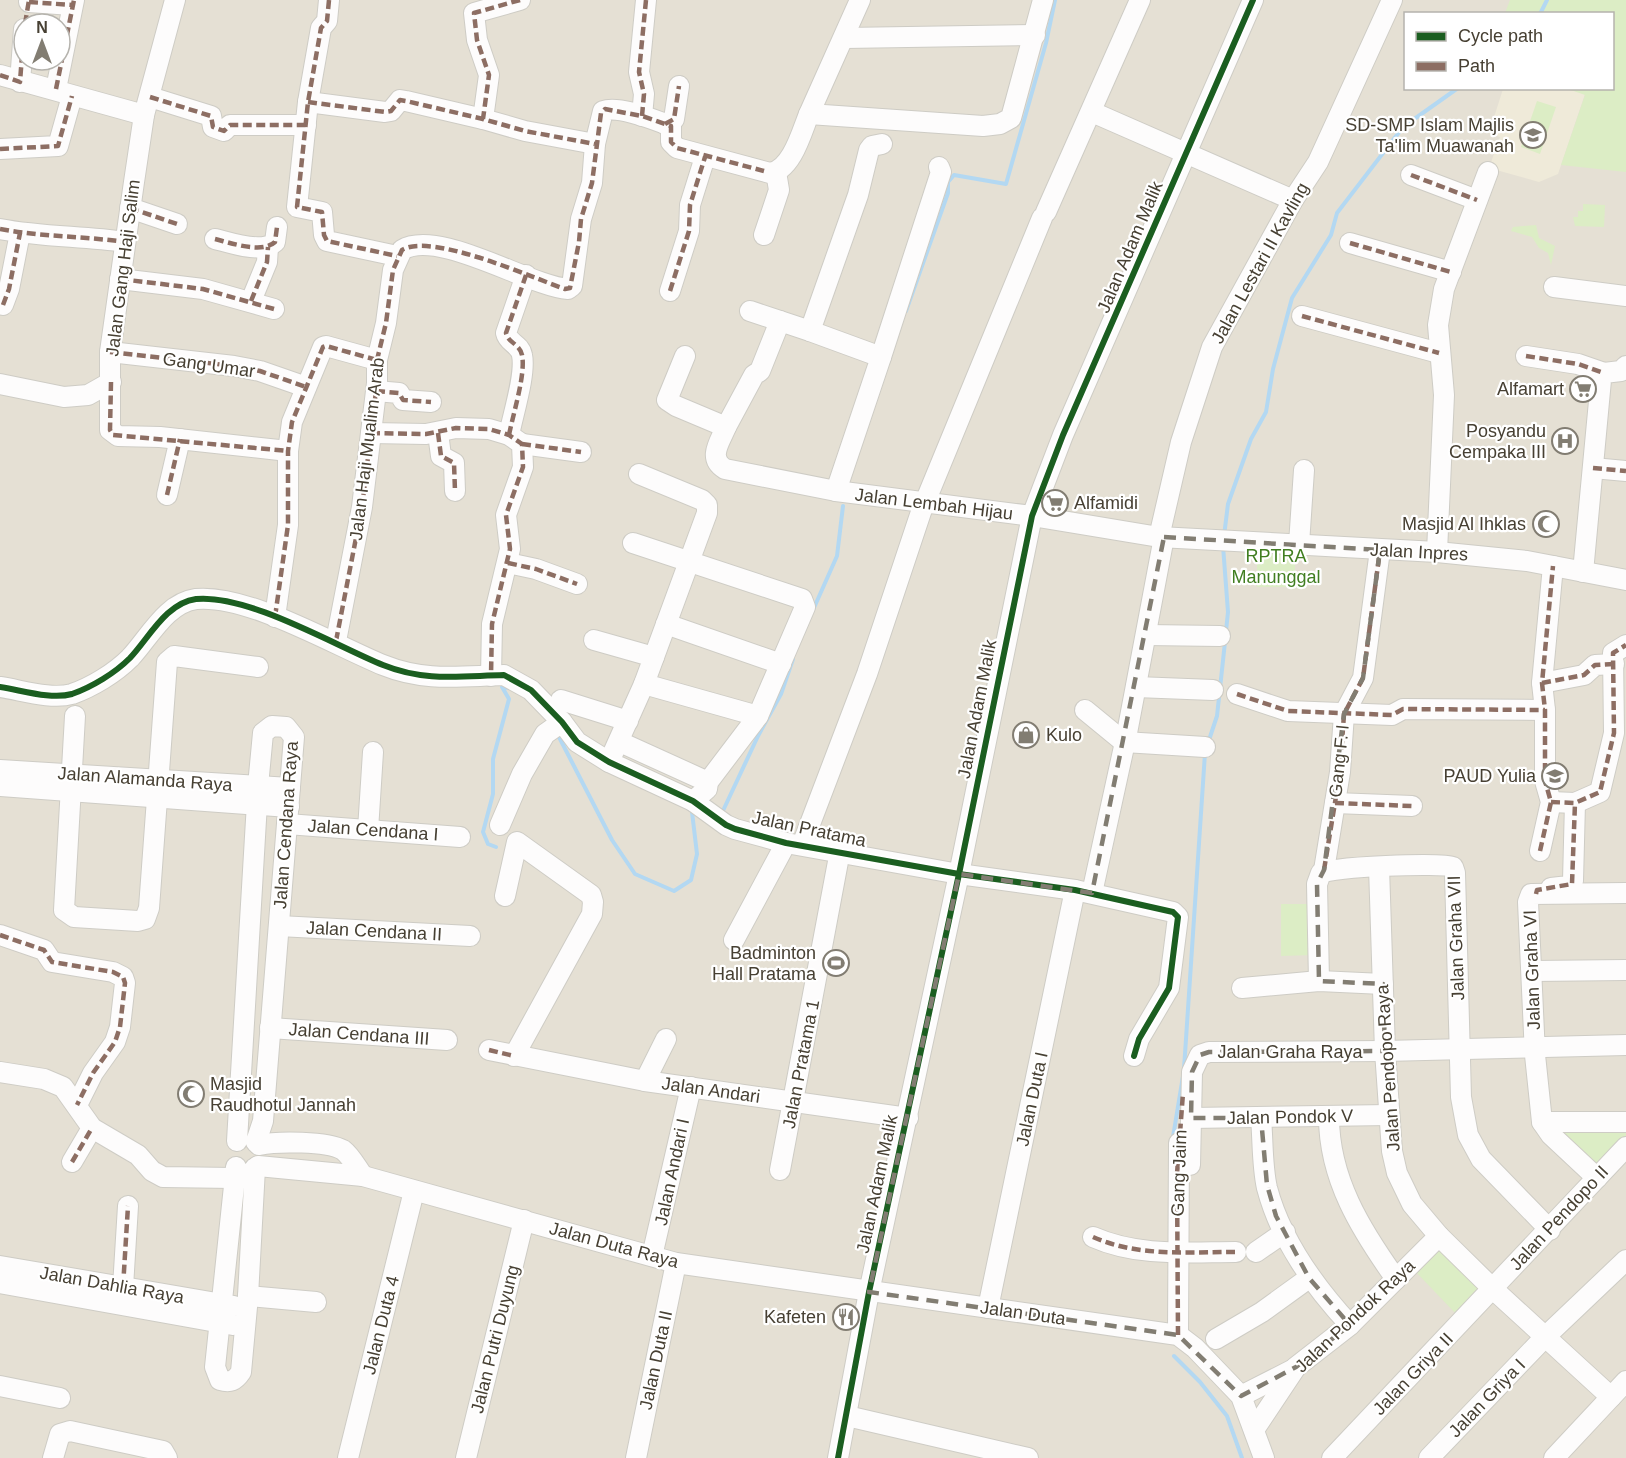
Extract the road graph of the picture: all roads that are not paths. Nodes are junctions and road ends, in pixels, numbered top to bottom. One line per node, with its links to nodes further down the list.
1 (175, 0): 20 (street, Jalan Gang Haji Salim)
2 (329, 0): 19 (street)
3 (520, 0): 24 (street)
4 (646, 0): 23 (street)
5 (860, 0): 13 (street)
6 (1043, 0): 12 (street)
7 (1140, 0): 21 (street)
8 (1253, 0): 30 (street, Jalan Adam Malik)
9 (1392, 0): 36 (street, Jalan Lestari II Kavling)
10 (29, 1): 11 (street)
11 (73, 2): 18 (street)
12 (1035, 35): 13 (street); 22 (street)
13 (845, 38): 22 (street)
14 (21, 72): 16 (street)
15 (0, 75): 16 (street)
16 (20, 81): 18 (street)
17 (679, 86): 25 (street)
18 (64, 92): 20 (street); 29 (street)
19 (308, 102): 24 (street); 26 (street)
20 (147, 106): 26 (street); 38 (street, Jalan Gang Haji Salim)
21 (1092, 112): 30 (street); 89 (street)
22 (809, 114): 33 (street)
23 (642, 116): 25 (street); 27 (street)
24 (483, 119): 27 (street)
25 (665, 124): 31 (street)
26 (306, 125): 48 (street)
27 (595, 144): 50 (street)
28 (882, 144): 61 (street)
29 (0, 149)
30 (1186, 156): 36 (street); 90 (street, Jalan Adam Malik)
31 (705, 157): 33 (street); 53 (street)
32 (939, 167): 66 (street)
33 (776, 172): 43 (street)
34 (1488, 172): 37 (street)
35 (1411, 175): 37 (street)
36 (1293, 200): 91 (street, Jalan Lestari II Kavling)
37 (1477, 200): 49 (street)
38 (130, 208): 39 (street); 45 (street, Jalan Gang Haji Salim)
39 (177, 224)
40 (277, 227): 47 (street)
41 (0, 229): 42 (street)
42 (20, 233): 45 (street); 56 (street)
43 (764, 235)
44 (214, 239): 47 (street)
45 (125, 242): 51 (street, Jalan Gang Haji Salim)
46 (1350, 243): 49 (street)
47 (268, 247): 55 (street)
48 (397, 256): 50 (street); 67 (street, Jalan Haji Mualim Arab)
49 (1451, 272): 63 (street)
50 (526, 275): 79 (street)
51 (120, 279): 55 (street); 62 (street, Jalan Gang Haji Salim)
52 (1554, 287): 54 (street)
53 (670, 291)
54 (1626, 296)
55 (251, 301): 57 (street)
56 (3, 305)
57 (274, 309)
58 (750, 311): 60 (street)
59 (1302, 316): 63 (street)
60 (780, 321): 61 (street); 75 (street)
61 (810, 331): 66 (street)
62 (110, 352): 70 (street, Jalan Gang Haji Salim); 72 (street, Gang Umar)
63 (1439, 353): 95 (street)
64 (685, 356): 75 (street)
65 (1526, 356): 69 (street)
66 (881, 357): 87 (street)
67 (377, 360): 72 (street); 73 (street, Jalan Haji Mualim Arab)
68 (1626, 366): 69 (street)
69 (1604, 373): 82 (street)
70 (111, 382): 71 (street); 78 (street, Jalan Gang Haji Salim)
71 (0, 384)
72 (306, 387): 80 (street)
73 (376, 391): 74 (street); 76 (street, Jalan Haji Mualim Arab)
74 (431, 402)
75 (726, 427): 87 (street, Jalan Lembah Hijau)
76 (371, 433): 77 (street); 107 (street, Jalan Haji Mualim Arab)
77 (438, 433): 79 (street); 86 (street)
78 (180, 439): 80 (street, Jalan Gang Haji Salim); 88 (street)
79 (515, 439): 81 (street); 96 (street)
80 (288, 451): 102 (street)
81 (581, 452)
82 (1593, 468): 84 (street); 99 (street)
83 (1304, 470): 93 (street)
84 (1626, 471)
85 (639, 474): 97 (street)
86 (454, 491)
87 (836, 491): 89 (street, Jalan Lembah Hijau)
88 (167, 495)
89 (924, 503): 90 (street, Jalan Lembah Hijau); 148 (street)
90 (1032, 516): 91 (street, Jalan Inpres); 153 (street, Jalan Adam Malik)
91 (1161, 537): 93 (street, Jalan Inpres); 104 (street, Jalan Lestari II Kavling)
92 (633, 543): 97 (street)
93 (1299, 544): 94 (street, Jalan Inpres)
94 (1380, 550): 95 (street, Jalan Inpres); 123 (street, Gang F. I)
95 (1437, 552): 98 (street, Jalan Inpres)
96 (508, 563): 101 (street); 113 (street)
97 (687, 563): 103 (street); 110 (street)
98 (1553, 566): 99 (street, Jalan Inpres); 114 (street)
99 (1583, 572): 100 (street, Jalan Inpres)
100 (1626, 580)
101 (578, 584)
102 (275, 617): 107 (street, Jalan Pratama); 116 (street, Jalan Pratama)
103 (666, 624): 109 (street); 110 (street)
104 (1146, 635): 105 (street); 117 (street, Jalan Lestari II Kavling)
105 (1220, 636)
106 (594, 640): 109 (street)
107 (336, 641): 113 (street, Jalan Pratama)
108 (1626, 645): 111 (street)
109 (654, 657): 115 (street)
110 (781, 664): 125 (street)
111 (1614, 664): 114 (street); 142 (street)
112 (258, 668): 137 (street)
113 (491, 675): 127 (street, Jalan Pratama)
114 (1542, 683): 122 (street)
115 (644, 684): 125 (street); 126 (street)
116 (0, 687)
117 (1137, 687): 118 (street); 129 (street, Jalan Lestari II Kavling)
118 (1213, 690)
119 (1237, 694): 123 (street)
120 (561, 699): 126 (street)
121 (1085, 710): 129 (street)
122 (1545, 710): 123 (street); 140 (street)
123 (1344, 714): 141 (street, Gang F. I)
124 (75, 716): 135 (street)
125 (758, 716): 134 (street)
126 (628, 721): 128 (street)
127 (562, 722): 132 (street, Jalan Pratama); 145 (street)
128 (620, 742): 132 (street); 134 (street)
129 (1124, 742): 130 (street); 154 (street, Jalan Duta I)
130 (1205, 747)
131 (373, 752): 146 (street)
132 (609, 762): 139 (street, Jalan Pratama)
133 (0, 770): 135 (street, Jalan Alamanda Raya)
134 (708, 782): 139 (street)
135 (70, 783): 136 (street, Jalan Alamanda Raya); 137 (street, Jalan Alamanda Raya); 137 (street)
136 (0, 786)
137 (158, 789): 138 (street, Jalan Alamanda Raya)
138 (257, 795): 143 (street, Jalan Alamanda Raya); 143 (street, Jalan Cendana Raya); 191 (street, Jalan Cendana Raya)
139 (693, 801): 148 (street, Jalan Pratama)
140 (1551, 802): 142 (street); 150 (street)
141 (1335, 803): 144 (street); 152 (street, Gang F. I)
142 (1575, 803): 156 (street)
143 (289, 806): 146 (street, Jalan Cendana I); 158 (street, Jalan Cendana Raya)
144 (1412, 806)
145 (500, 825)
146 (369, 830): 147 (street, Jalan Cendana I)
147 (460, 837)
148 (794, 844): 149 (street, Jalan Pratama); 161 (street)
149 (840, 851): 153 (street, Jalan Pratama); 181 (street, Jalan Pratama 1)
150 (1540, 851)
151 (1379, 867): 152 (street); 165 (street, Jalan Pendopo Raya); 172 (street, Jalan Graha VII)
152 (1324, 870): 164 (street, Gang F. I)
153 (959, 874): 154 (street, Jalan Pratama); 185 (street, Jalan Adam Malik)
154 (1083, 891): 176 (street, Jalan Pratama); 218 (street, Jalan Duta I)
155 (1626, 893): 156 (street)
156 (1534, 894): 162 (street, Jalan Graha VI)
157 (505, 896): 175 (street)
158 (279, 926): 160 (street, Jalan Cendana II); 167 (street, Jalan Cendana Raya)
159 (0, 935): 182 (street)
160 (470, 936)
161 (734, 940)
162 (1533, 970): 163 (street); 171 (street, Jalan Graha VI)
163 (1626, 970)
164 (1319, 981): 165 (street); 166 (street)
165 (1383, 984): 174 (street, Jalan Pendopo Raya)
166 (1242, 988)
167 (270, 1028): 169 (street, Jalan Cendana III); 191 (street, Jalan Cendana Raya)
168 (666, 1039): 178 (street)
169 (447, 1040)
170 (1626, 1045): 171 (street, Jalan Graha Raya)
171 (1534, 1046): 172 (street, Jalan Graha Raya); 188 (street, Jalan Graha VI)
172 (1459, 1048): 174 (street, Jalan Graha Raya); 202 (street)
173 (489, 1050): 175 (street, Jalan Andari)
174 (1385, 1051): 183 (street, Jalan Pendopo Raya); 186 (street, Jalan Graha Raya)
175 (514, 1056): 178 (street, Jalan Andari)
176 (1134, 1056)
177 (0, 1072): 182 (street)
178 (645, 1080): 179 (street, Jalan Andari)
179 (692, 1087): 181 (street, Jalan Andari); 207 (street, Jalan Andari I)
180 (1183, 1093): 206 (street, Gang Jaim)
181 (795, 1102): 185 (street, Jalan Andari); 196 (street, Jalan Pratama 1)
182 (76, 1105): 190 (street)
183 (1389, 1115): 184 (street, Jalan Pondok V); 204 (street, Jalan Pendopo Raya)
184 (1329, 1117): 187 (street, Jalan Pondok V); 212 (street)
185 (908, 1118): 216 (street, Jalan Adam Malik)
186 (1191, 1118): 187 (street, Jalan Pondok V); 194 (street)
187 (1260, 1118): 203 (street)
188 (1542, 1122): 189 (street); 198 (street)
189 (1626, 1122)
190 (92, 1128): 193 (street); 195 (street, Jalan Duta Raya)
191 (251, 1143): 195 (street); 195 (street); 197 (street)
192 (1626, 1148): 198 (street, Jalan Pendopo II)
193 (72, 1162)
194 (1190, 1165)
195 (245, 1170): 197 (street, Jalan Duta Raya); 219 (street); 220 (street)
196 (780, 1170)
197 (363, 1176): 199 (street, Jalan Duta Raya)
198 (1597, 1178): 202 (street, Jalan Pendopo II)
199 (404, 1188): 201 (street, Jalan Duta Raya); 236 (street, Jalan Duta 4)
200 (128, 1206): 214 (street)
201 (524, 1220): 207 (street, Jalan Duta Raya); 237 (street, Jalan Putri Duyung)
202 (1550, 1230): 215 (street, Jalan Pendopo II)
203 (1285, 1232): 206 (street); 211 (street)
204 (1439, 1236): 212 (street, Jalan Pondok Raya); 215 (street, Jalan Pendopo Raya)
205 (1093, 1237): 206 (street)
206 (1177, 1252): 222 (street, Gang Jaim)
207 (652, 1256): 209 (street, Jalan Duta Raya)
208 (1626, 1260): 223 (street, Jalan Griya I)
209 (676, 1263): 216 (street, Jalan Duta Raya); 238 (street, Jalan Duta II)
210 (0, 1266): 214 (street, Jalan Dahlia Raya)
211 (1309, 1278): 221 (street); 224 (street)
212 (1396, 1279): 221 (street, Jalan Pondok Raya)
213 (0, 1283): 220 (street, Jalan Dahlia Raya)
214 (123, 1287): 220 (street, Jalan Dahlia Raya)
215 (1493, 1289): 223 (street, Jalan Pendopo Raya); 242 (street, Jalan Griya II)
216 (869, 1292): 218 (street, Jalan Duta); 231 (street, Jalan Adam Malik)
217 (316, 1302): 219 (street, Jalan Dahlia Raya)
218 (988, 1308): 222 (street, Jalan Duta)
219 (247, 1310): 220 (street, Jalan Dahlia Raya); 220 (street)
220 (222, 1314)
221 (1350, 1325): 225 (street, Jalan Pondok Raya)
222 (1178, 1335): 228 (street)
223 (1545, 1337): 229 (street, Jalan Pendopo Raya); 243 (street, Jalan Griya I)
224 (1216, 1339)
225 (1296, 1367): 228 (street); 232 (street, Jalan Pondok Raya)
226 (1626, 1382): 229 (street)
227 (0, 1386): 230 (street)
228 (1241, 1396): 232 (street)
229 (1611, 1397): 244 (street)
230 (60, 1398)
231 (847, 1416): 233 (street); 239 (street, Jalan Adam Malik)
232 (1254, 1430): 241 (street)
233 (990, 1454): 240 (street)
234 (53, 1458): 235 (street)
235 (167, 1458)
236 (348, 1458)
237 (466, 1458)
238 (636, 1458)
239 (838, 1458)
240 (1028, 1458)
241 (1264, 1458)
242 (1332, 1458)
243 (1429, 1458)
244 (1554, 1458)

